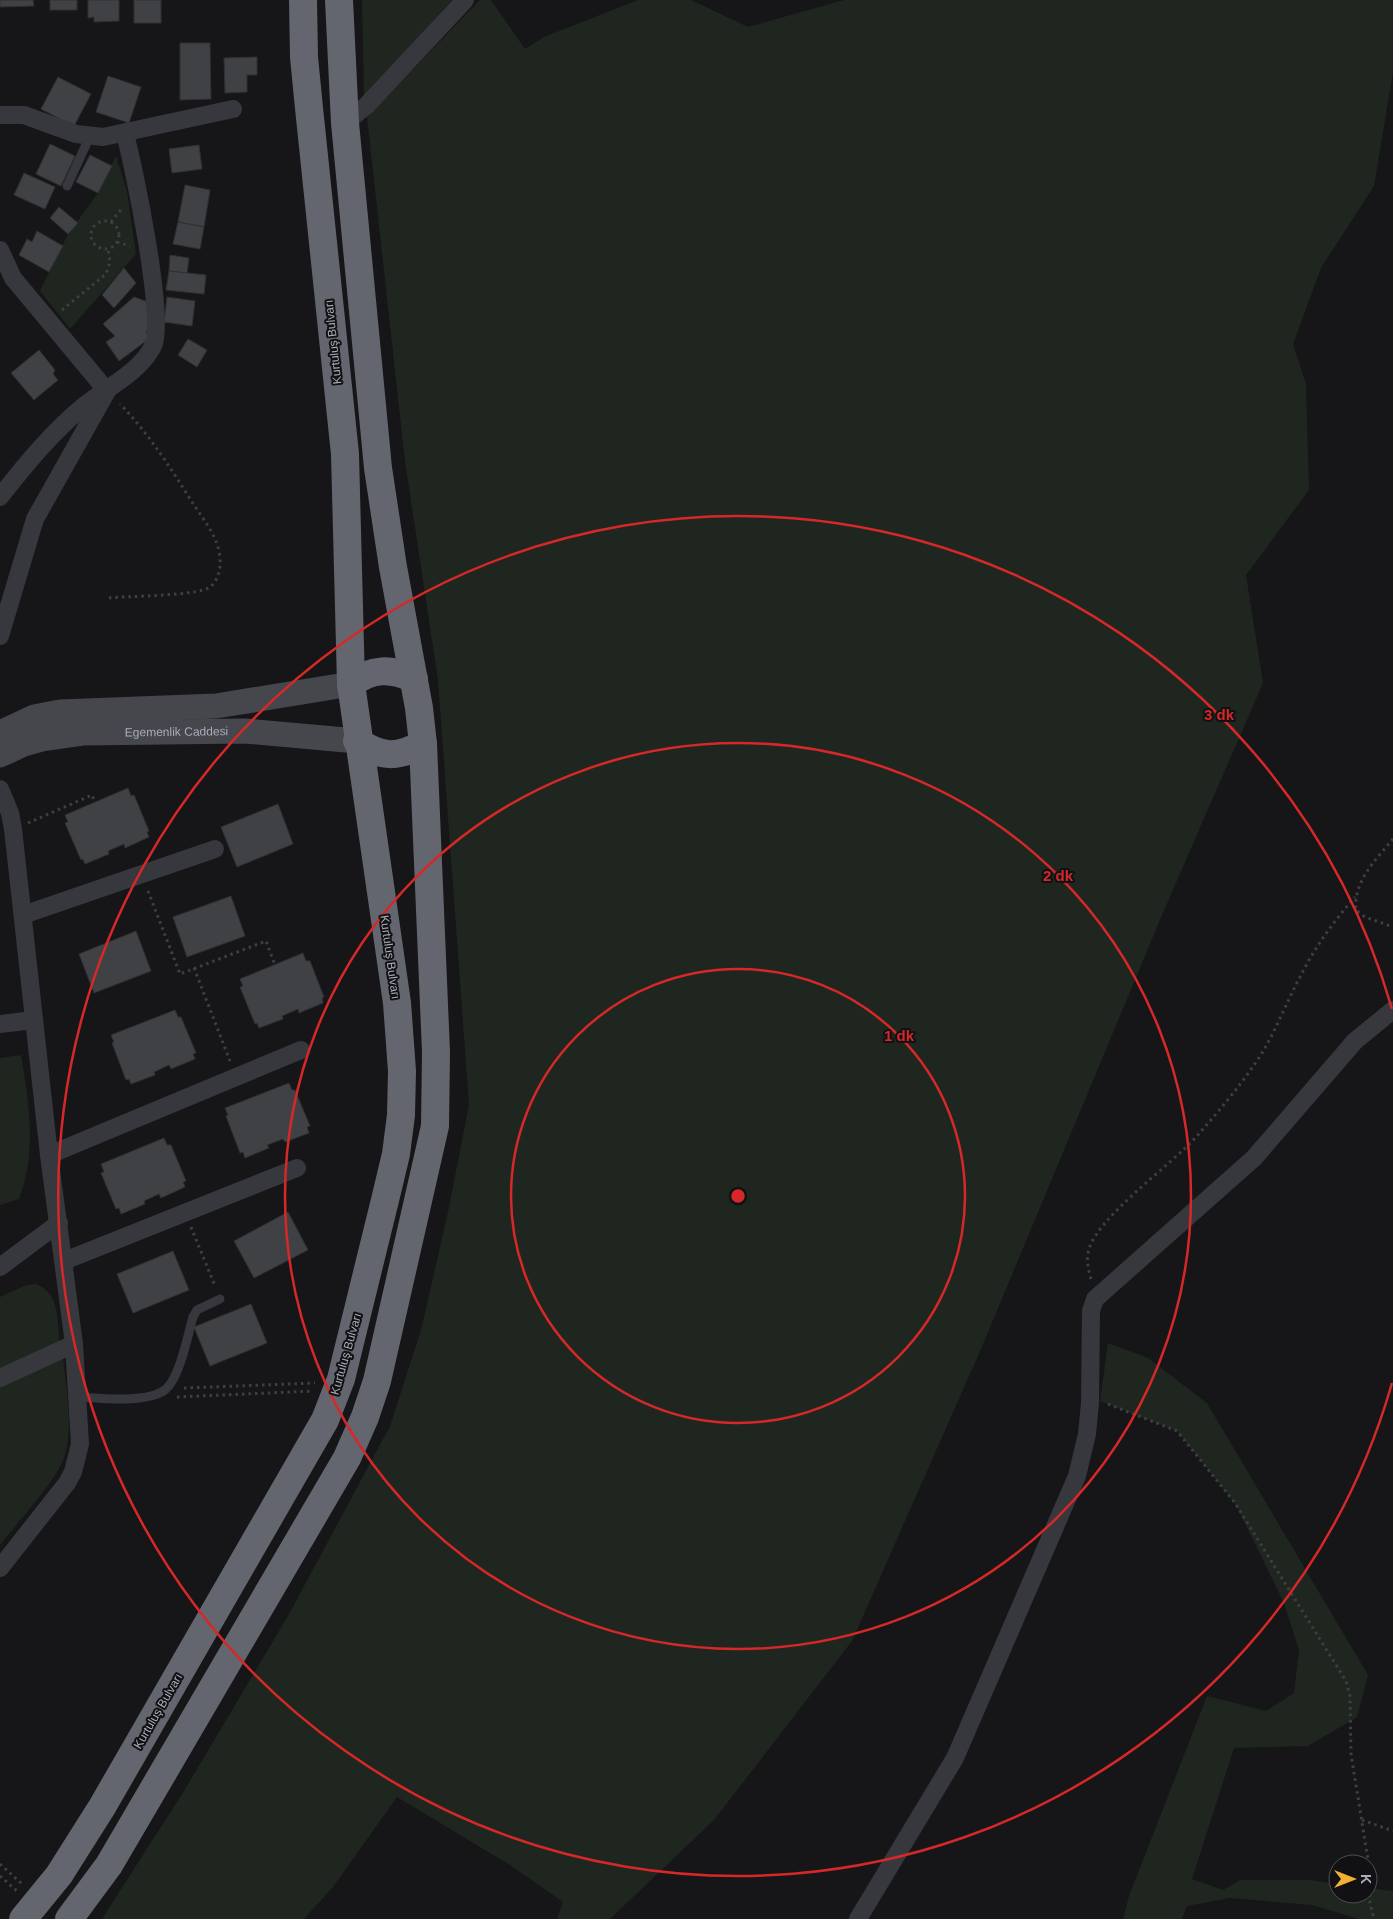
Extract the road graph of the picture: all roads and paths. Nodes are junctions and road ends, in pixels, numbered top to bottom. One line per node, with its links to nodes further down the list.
1 (303, 0): 19 (highway, Kurtuluş Bulvarı)
2 (339, 0): 6 (highway)
3 (466, 0): 6 (street)
4 (232, 109): 7 (street)
5 (0, 115): 8 (street)
6 (344, 123): 18 (highway)
7 (125, 134): 8 (street); 14 (street)
8 (90, 136): 9 (lane)
9 (67, 186)
10 (108, 248): 10 (path); 13 (path)
11 (0, 250): 12 (street)
12 (7, 281): 13 (street)
13 (49, 321): 14 (street)
14 (107, 391): 15 (street); 16 (path); 17 (street)
15 (0, 497)
16 (109, 598)
17 (0, 636)
18 (414, 679): 19 (highway); 22 (highway)
19 (350, 684): 20 (main road, Egemenlik Caddesi); 21 (highway)
20 (0, 733)
21 (358, 741): 22 (highway); 23 (main road, Egemenlik Caddesi); 62 (highway, Kurtuluş Bulvarı)
22 (423, 744): 63 (highway)
23 (0, 755)
24 (0, 789): 26 (street)
25 (95, 802): 26 (path)
26 (13, 830): 31 (street)
27 (1393, 839): 30 (path)
28 (215, 849): 29 (street)
29 (141, 874): 31 (street); 34 (path)
30 (1355, 897): 32 (path); 47 (path)
31 (23, 915): 36 (street)
32 (1393, 927)
33 (275, 965): 34 (path)
34 (194, 968): 39 (path)
35 (1393, 1010): 47 (street)
36 (34, 1020): 37 (street); 40 (street)
37 (0, 1024)
38 (301, 1050): 39 (street)
39 (237, 1077): 40 (street)
40 (49, 1155): 43 (street)
41 (297, 1168): 42 (street)
42 (186, 1213): 45 (street); 46 (path)
43 (59, 1223): 44 (street); 45 (street)
44 (4, 1257)
45 (64, 1261): 48 (street)
46 (220, 1299): 51 (lane)
47 (1095, 1299): 53 (street)
48 (74, 1344): 49 (street); 54 (street)
49 (0, 1378)
50 (318, 1383): 51 (path)
51 (166, 1389): 54 (lane)
52 (316, 1391): 55 (path)
53 (1090, 1395): 57 (path); 64 (street)
54 (78, 1397): 56 (street)
55 (172, 1397)
56 (0, 1568)
57 (1361, 1820): 58 (path); 65 (path)
58 (1393, 1831)
59 (0, 1864): 61 (path)
60 (0, 1876): 62 (path)
61 (25, 1888)
62 (21, 1906)
63 (69, 1919)
64 (858, 1919)
65 (1374, 1919)

